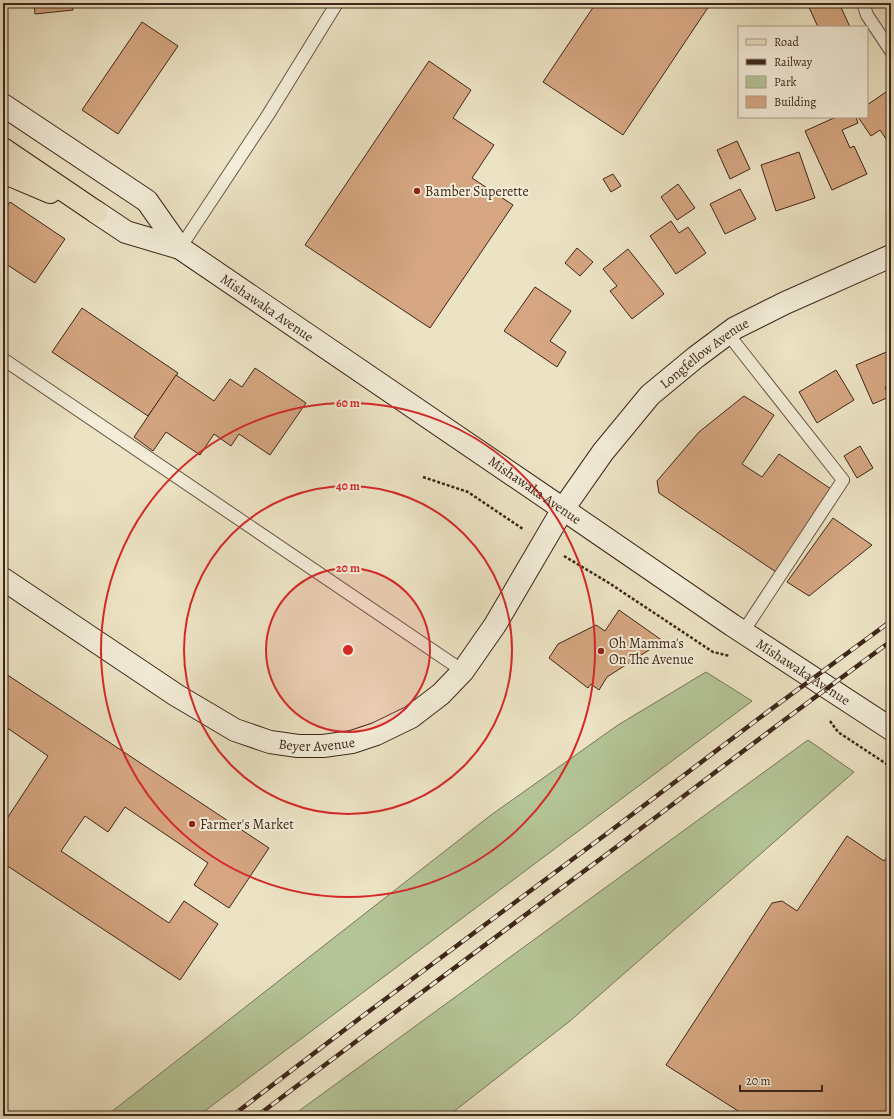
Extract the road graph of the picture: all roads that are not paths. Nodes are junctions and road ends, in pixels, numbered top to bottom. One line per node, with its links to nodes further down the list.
1 (337, 3): 8 (lane)
2 (863, 3): 3 (lane)
3 (891, 51)
4 (3, 105): 8 (main road, Mishawaka Avenue)
5 (3, 149): 7 (main road)
6 (3, 172): 7 (main road)
7 (96, 212): 8 (main road, Mishawaka Avenue)
8 (180, 248): 12 (main road, Mishawaka Avenue)
9 (891, 256): 10 (main road, Longfellow Avenue)
10 (728, 334): 12 (main road, Longfellow Avenue); 14 (lane)
11 (3, 359): 15 (lane)
12 (563, 509): 14 (main road, Mishawaka Avenue); 15 (main road, Beyer Avenue)
13 (3, 579): 15 (main road, Beyer Avenue)
14 (744, 632): 16 (main road, Mishawaka Avenue)
15 (463, 671)
16 (891, 729)

